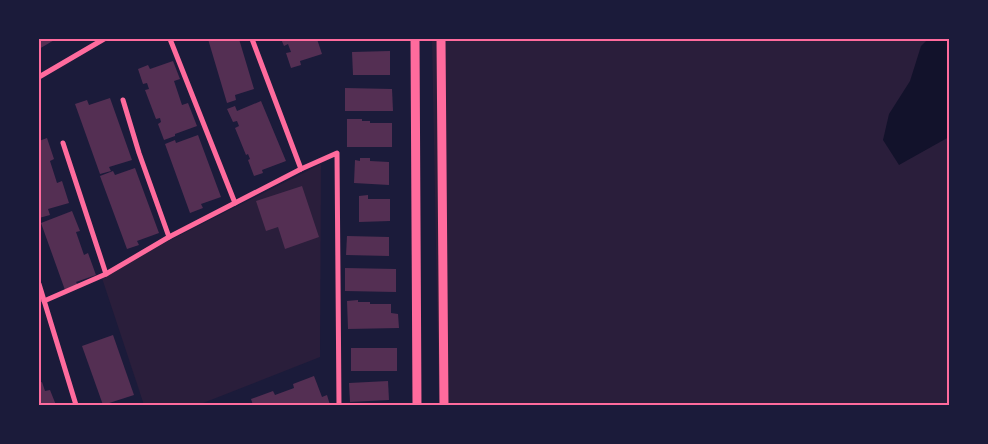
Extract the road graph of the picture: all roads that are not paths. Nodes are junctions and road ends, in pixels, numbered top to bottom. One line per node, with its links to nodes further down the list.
1 (104, 39): 6 (street)
2 (170, 39): 10 (street)
3 (252, 39): 9 (street)
4 (415, 39): 17 (street)
5 (441, 39): 18 (street)
6 (39, 77)
7 (123, 100): 11 (street)
8 (63, 143): 12 (street)
9 (301, 169): 10 (street); 16 (street)
10 (235, 203): 11 (street)
11 (168, 237): 12 (street)
12 (106, 274): 14 (street)
13 (39, 284): 14 (street)
14 (44, 301): 15 (street)
15 (76, 405)
16 (339, 405)
17 (417, 405)
18 (444, 405)

